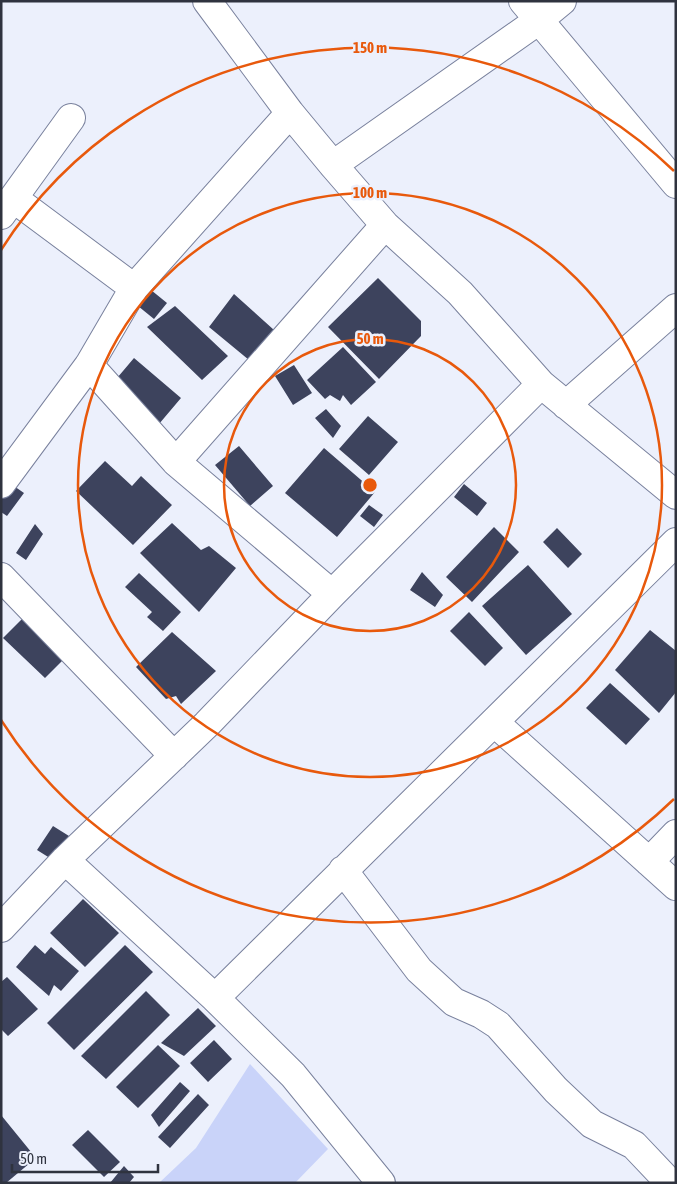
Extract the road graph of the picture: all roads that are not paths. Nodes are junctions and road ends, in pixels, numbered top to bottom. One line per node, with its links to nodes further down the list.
1 (207, 1): 4 (street)
2 (562, 1): 3 (street)
3 (531, 11): 6 (street); 7 (street)
4 (290, 113): 6 (street); 10 (street)
5 (71, 118): 8 (street)
6 (333, 165): 9 (street)
7 (676, 184)
8 (7, 207): 10 (street)
9 (385, 225): 13 (street); 15 (street)
10 (134, 288): 12 (street)
11 (676, 308): 14 (street)
12 (89, 364): 15 (street); 16 (street)
13 (541, 384): 14 (street); 20 (street)
14 (566, 404): 17 (street)
15 (176, 462): 20 (street)
16 (1, 484)
17 (676, 495)
18 (676, 542): 21 (street)
19 (1, 576): 22 (street)
20 (332, 594): 22 (street)
21 (494, 722): 25 (street); 26 (street)
22 (174, 756): 24 (street)
23 (676, 834): 25 (street)
24 (65, 860): 28 (street); 29 (street)
25 (649, 862): 27 (street)
26 (343, 870): 29 (street); 31 (street)
27 (676, 886)
28 (1, 928)
29 (214, 998): 30 (street)
30 (381, 1183)
31 (670, 1183)

